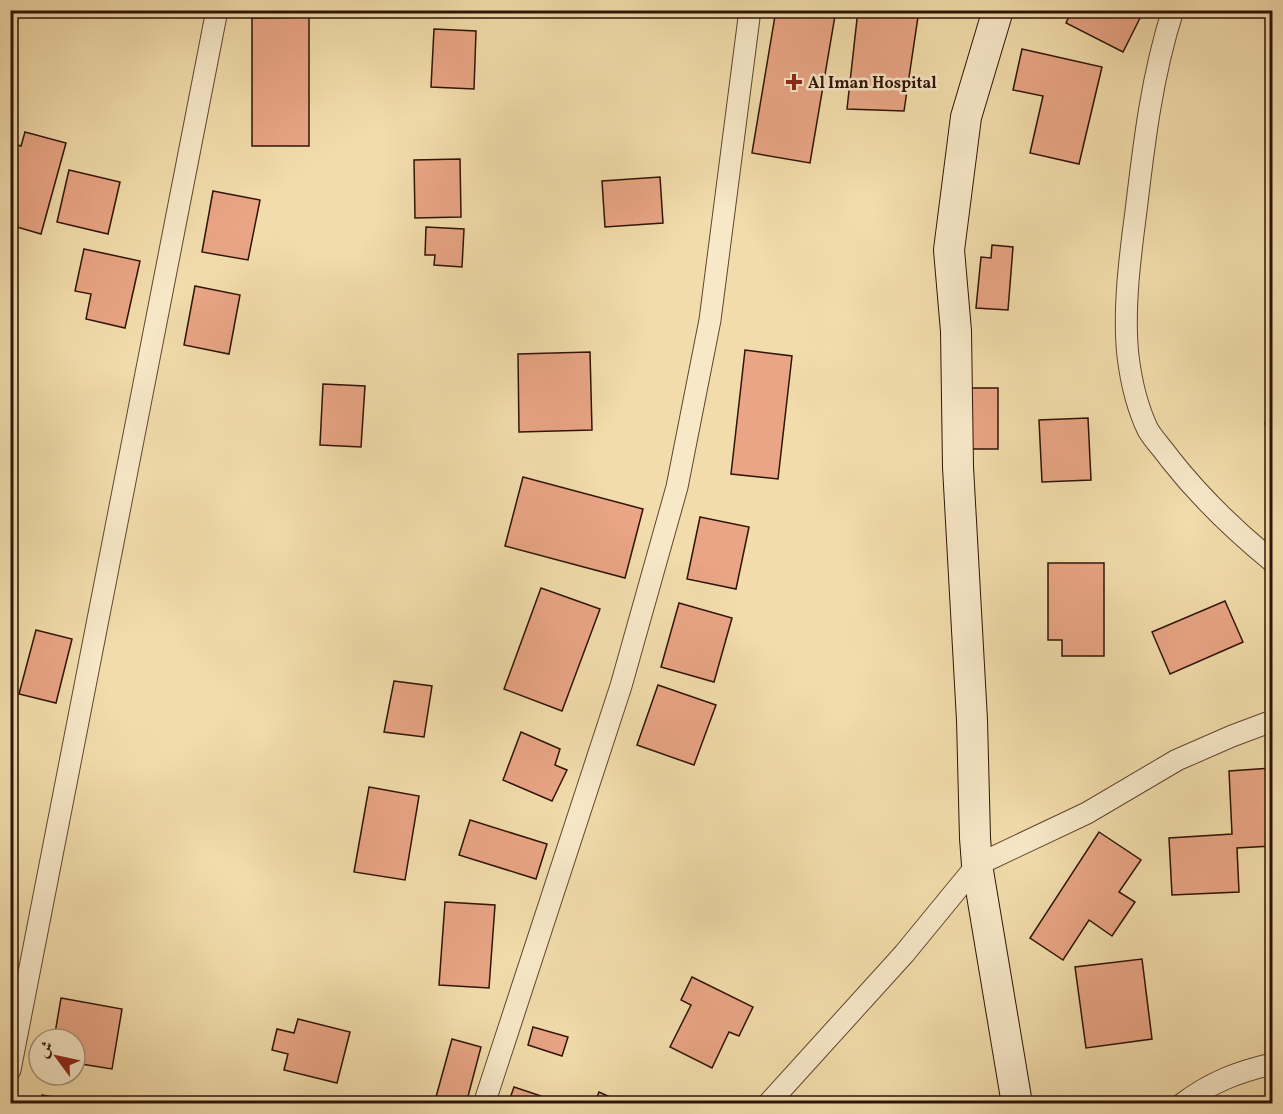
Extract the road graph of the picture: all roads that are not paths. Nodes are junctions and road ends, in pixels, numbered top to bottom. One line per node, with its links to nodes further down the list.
1 (217, 10): 9 (street)
2 (750, 10): 10 (street)
3 (998, 10): 7 (main road)
4 (1173, 10): 5 (street)
5 (1272, 561)
6 (1272, 721): 7 (street)
7 (977, 865): 11 (street); 12 (main road)
8 (1272, 1064): 13 (street)
9 (10, 1070)
10 (484, 1104)
11 (768, 1104)
12 (1017, 1104)
13 (1182, 1104)

